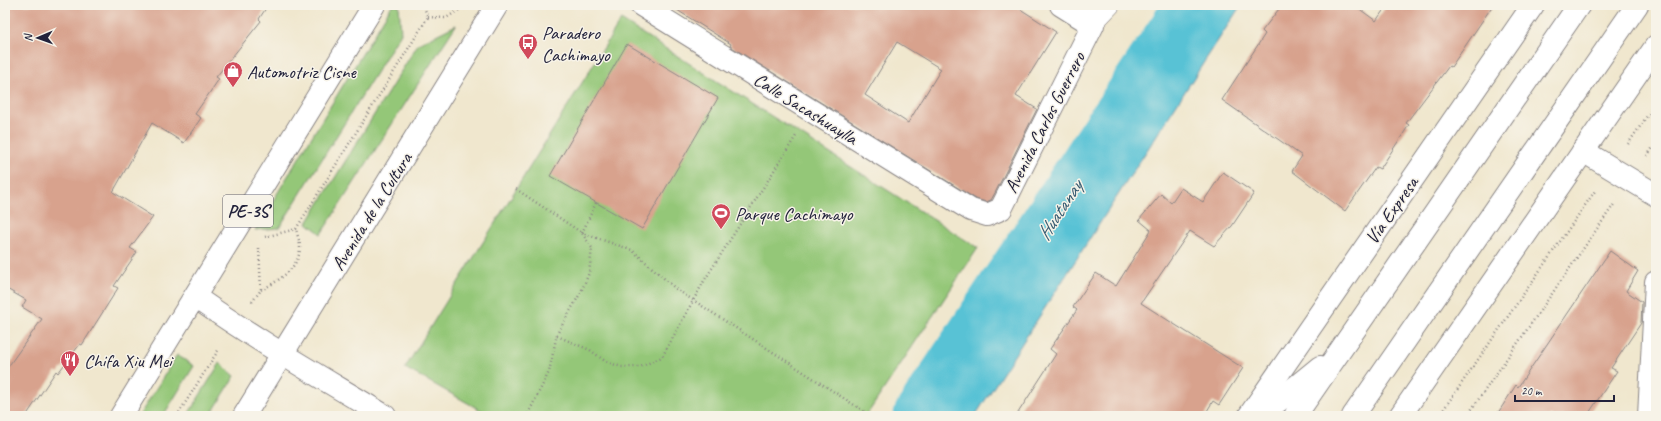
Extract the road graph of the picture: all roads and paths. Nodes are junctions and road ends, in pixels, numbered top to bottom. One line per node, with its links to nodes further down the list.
1 (374, 5): 28 (main road, PE-3S)
2 (423, 5): 12 (path)
3 (497, 5): 33 (main road, Avenida de la Cultura)
4 (641, 5): 23 (main road, Calle Sacashuaylla)
5 (1061, 5): 11 (main road)
6 (1112, 5): 11 (lane)
7 (1533, 5): 41 (main road, Vía Expresa)
8 (1579, 5): 32 (main road, Vía Expresa)
9 (1637, 5): 34 (main road)
10 (459, 9): 12 (path)
11 (1093, 15): 23 (main road, Avenida Carlos Guerrero)
12 (428, 17): 24 (path)
13 (1656, 46): 17 (main road)
14 (1656, 103): 18 (path)
15 (798, 133): 29 (path)
16 (1656, 143): 19 (path)
17 (1583, 151): 18 (main road); 46 (main road)
18 (1611, 168): 19 (main road); 47 (path)
19 (1631, 179): 21 (main road); 48 (path)
20 (516, 189): 25 (path)
21 (1656, 195)
22 (596, 203): 25 (path)
23 (971, 210)
24 (296, 229): 27 (path); 27 (path)
25 (582, 233): 29 (path); 31 (path)
26 (1656, 282): 49 (main road)
27 (261, 290): 30 (path)
28 (195, 296): 30 (main road); 36 (main road, PE-3S)
29 (693, 300): 31 (path); 35 (path)
30 (234, 325): 33 (main road); 37 (path)
31 (557, 336): 40 (path)
32 (1339, 351): 42 (main road); 43 (main road, Vía Expresa)
33 (282, 355): 38 (main road, Avenida de la Cultura); 39 (main road)
34 (1379, 378): 44 (main road); 45 (main road)
35 (868, 414)
36 (121, 416)
37 (177, 416)
38 (244, 416)
39 (385, 416)
40 (527, 416)
41 (1249, 416)
42 (1260, 416)
43 (1295, 416)
44 (1353, 416)
45 (1368, 416)
46 (1400, 416)
47 (1439, 416)
48 (1467, 416)
49 (1649, 416)

